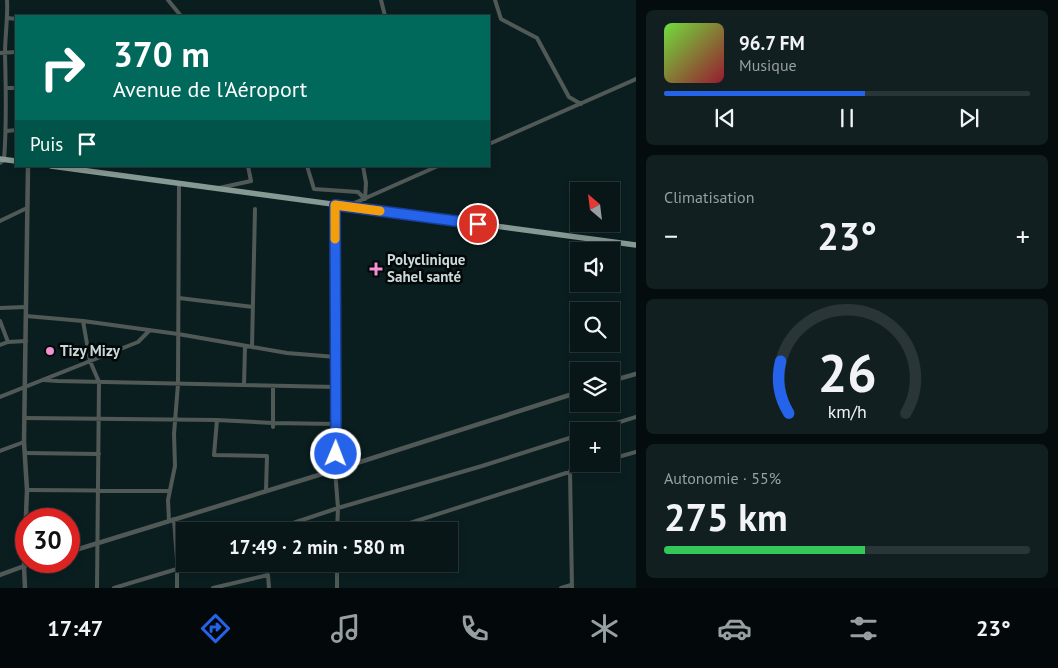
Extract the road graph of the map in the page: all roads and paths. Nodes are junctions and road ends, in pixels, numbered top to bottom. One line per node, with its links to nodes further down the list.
1 (7, 0): 7 (street)
2 (168, 0): 5 (street)
3 (381, 0): 6 (street)
4 (495, 0): 14 (street)
5 (180, 15)
6 (385, 15)
7 (8, 18): 8 (street); 10 (street)
8 (15, 18)
9 (15, 52): 10 (street)
10 (2, 53): 12 (street)
11 (636, 78): 14 (street)
12 (7, 88): 13 (street); 16 (street)
13 (15, 88)
14 (581, 104): 17 (street)
15 (15, 130): 16 (street)
16 (7, 131): 18 (street)
17 (490, 144)
18 (1, 160): 19 (main road)
19 (15, 161)
20 (28, 167): 31 (street)
21 (58, 167): 26 (main road)
22 (248, 167): 27 (street)
23 (307, 167): 28 (street)
24 (363, 167): 28 (street)
25 (428, 168): 28 (street)
26 (179, 184): 27 (main road); 35 (street)
27 (215, 188): 29 (main road)
28 (365, 199): 30 (street)
29 (335, 205): 30 (main road); 49 (street)
30 (348, 206): 34 (main road)
31 (27, 208): 33 (street); 38 (street)
32 (255, 209): 36 (street)
33 (0, 221)
34 (636, 245)
35 (179, 298): 36 (street); 43 (street)
36 (253, 307): 48 (street)
37 (0, 308): 38 (street)
38 (26, 308): 39 (street)
39 (26, 316): 41 (street); 44 (street)
40 (0, 321): 45 (street)
41 (83, 321): 42 (street); 50 (street)
42 (149, 331): 43 (street); 50 (street)
43 (178, 334): 47 (street); 55 (street)
44 (26, 341): 45 (street); 58 (street)
45 (8, 342): 46 (street)
46 (0, 345)
47 (245, 347): 48 (street); 56 (street)
48 (252, 348): 49 (street)
49 (336, 357): 59 (street)
50 (90, 361): 53 (street); 54 (street)
51 (636, 374): 52 (street)
52 (620, 378)
53 (44, 380): 54 (street); 58 (street)
54 (99, 382): 55 (street); 64 (street)
55 (178, 384): 56 (street); 65 (street)
56 (244, 386): 57 (street)
57 (273, 386): 59 (street); 69 (street)
58 (25, 387): 61 (street); 63 (street)
59 (336, 387): 68 (street)
60 (570, 395): 77 (street)
61 (0, 397)
62 (636, 417): 67 (street)
63 (25, 418): 64 (street); 71 (street)
64 (99, 418): 65 (street); 75 (street)
65 (176, 419): 66 (street); 83 (street)
66 (217, 420): 69 (street); 81 (street)
67 (620, 422)
68 (336, 424): 69 (street); 77 (street)
69 (273, 425)
70 (570, 438): 85 (street)
71 (24, 442): 72 (street); 74 (street)
72 (0, 451)
73 (636, 452): 76 (street)
74 (25, 453): 75 (street); 80 (street)
75 (99, 454): 82 (street)
76 (620, 456)
77 (335, 470): 81 (street); 85 (street)
78 (570, 471): 89 (street)
79 (570, 472): 99 (street)
80 (27, 490): 82 (street); 84 (street)
81 (266, 490): 86 (street)
82 (98, 491): 83 (street); 90 (street)
83 (170, 491): 86 (street)
84 (26, 508)
85 (338, 508): 87 (street); 88 (street)
86 (172, 520): 90 (street); 92 (street)
87 (296, 522)
88 (337, 522)
89 (414, 522)
90 (96, 543): 91 (street); 101 (street)
91 (80, 548)
92 (176, 552)
93 (15, 569): 98 (street)
94 (176, 569): 102 (street)
95 (177, 572): 103 (street)
96 (337, 572): 106 (street)
97 (25, 573): 100 (street)
98 (0, 575)
99 (572, 586): 107 (street)
100 (26, 588)
101 (97, 588)
102 (114, 588)
103 (176, 588)
104 (213, 588): 105 (street)
105 (269, 588)
106 (337, 588)
107 (562, 588)

